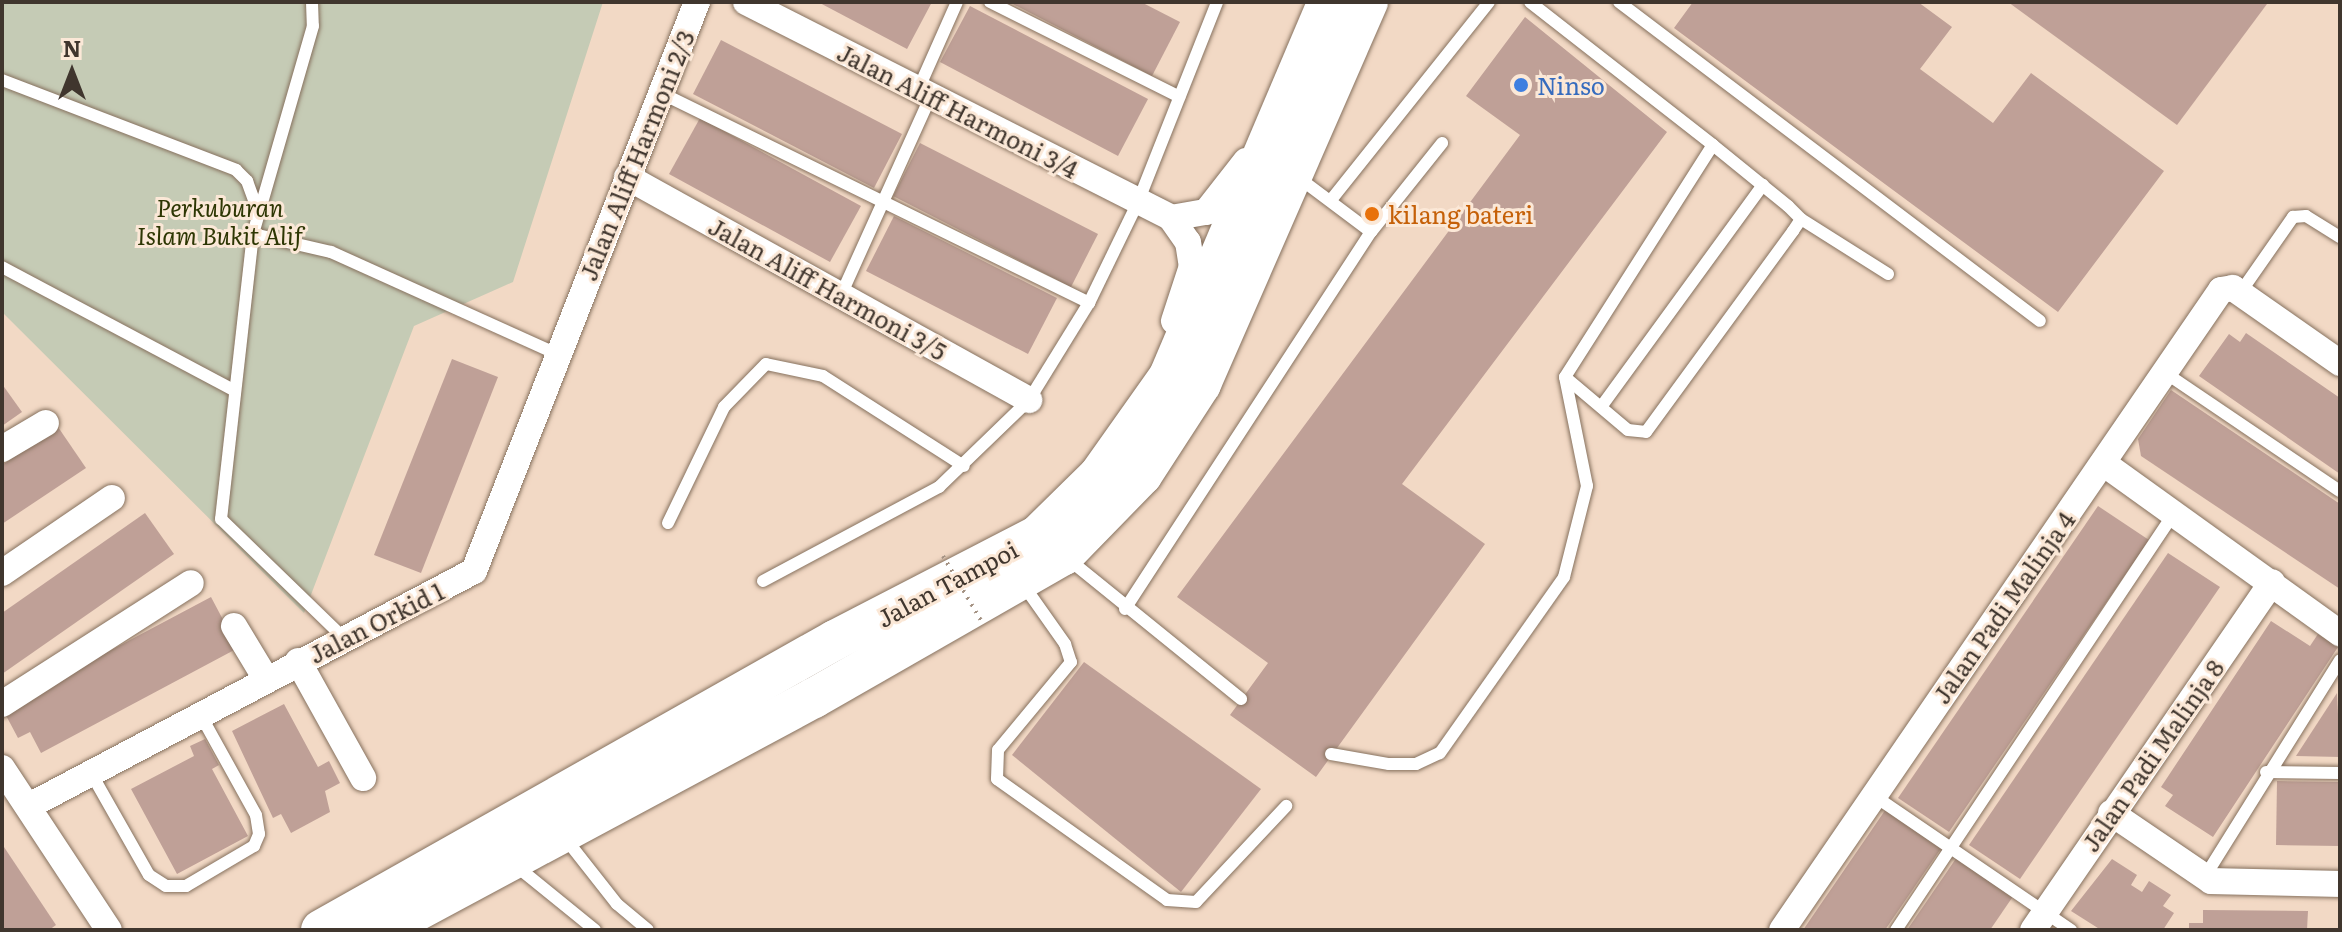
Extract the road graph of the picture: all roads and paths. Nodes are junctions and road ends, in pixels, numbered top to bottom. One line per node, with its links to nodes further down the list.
1 (312, 2): 25 (lane)
2 (697, 2): 13 (street, Jalan Aliff Harmoni 2/3)
3 (746, 2): 14 (street, Jalan Aliff Harmoni 3/4)
4 (957, 2): 14 (lane)
5 (990, 2): 15 (lane)
6 (1217, 2): 15 (lane)
7 (1328, 2): 16 (main road, Jalan Tampoi)
8 (1368, 2): 19 (main road, Jalan Tampoi)
9 (1489, 2): 23 (lane)
10 (1530, 2): 18 (lane)
11 (1619, 2): 37 (lane)
12 (2, 80): 25 (lane)
13 (660, 93): 20 (street, Jalan Aliff Harmoni 2/3); 22 (lane)
14 (924, 93): 22 (lane); 24 (street, Jalan Aliff Harmoni 3/4)
15 (1180, 97): 24 (lane)
16 (1286, 101): 26 (street); 46 (main road, Jalan Tampoi)
17 (1442, 143): 28 (lane)
18 (1713, 145): 21 (lane); 41 (lane)
19 (1294, 174): 23 (lane); 54 (main road, Jalan Tampoi)
20 (627, 177): 34 (street, Jalan Aliff Harmoni 3/5); 36 (street, Jalan Aliff Harmoni 2/3)
21 (1763, 185): 27 (lane); 44 (lane)
22 (884, 200): 34 (lane); 35 (lane)
23 (1331, 200): 28 (lane)
24 (1140, 202): 26 (street, Jalan Aliff Harmoni 3/4); 35 (lane)
25 (258, 212): 29 (lane)
26 (1170, 218): 46 (street)
27 (1801, 219): 32 (lane); 44 (lane)
28 (1371, 232): 61 (lane)
29 (253, 234): 38 (lane); 42 (lane)
30 (2340, 237): 33 (lane)
31 (2, 267): 42 (lane)
32 (1888, 274)
33 (2233, 290): 39 (street); 40 (street, Jalan Padi Malinja 4)
34 (841, 295): 43 (street, Jalan Aliff Harmoni 3/5)
35 (1089, 303): 43 (lane)
36 (574, 307): 38 (street, Jalan Orkid 1)
37 (2040, 321)
38 (557, 354): 65 (street, Jalan Orkid 1)
39 (2340, 363)
40 (2164, 372): 48 (street, Jalan Padi Malinja 4); 50 (lane)
41 (1565, 377): 44 (lane); 72 (lane)
42 (233, 390): 65 (lane)
43 (1029, 400): 49 (lane)
44 (1601, 407)
45 (46, 423): 47 (street)
46 (1122, 442): 89 (main road, Jalan Tampoi)
47 (2, 449)
48 (2103, 463): 52 (street); 78 (street, Jalan Padi Malinja 4)
49 (964, 466): 53 (lane); 58 (lane)
50 (2340, 491)
51 (112, 498): 56 (street)
52 (2173, 515): 59 (street); 83 (lane)
53 (668, 523)
54 (1064, 555): 57 (main road, Jalan Tampoi); 61 (lane)
55 (943, 556): 62 (path, bridge)
56 (2, 573)
57 (1020, 580): 80 (lane); 82 (main road, Jalan Tampoi)
58 (763, 581)
59 (2272, 582): 64 (street); 81 (street, Jalan Padi Malinja 8)
60 (191, 583): 70 (street)
61 (1125, 609): 69 (lane)
62 (983, 624)
63 (234, 626): 68 (street)
64 (2340, 633)
65 (344, 638): 67 (street, Jalan Orkid 1)
66 (2340, 660): 74 (lane)
67 (298, 661): 68 (street, Jalan Orkid 1); 77 (street)
68 (266, 679): 71 (street, Jalan Orkid 1)
69 (1241, 699)
70 (2, 704)
71 (200, 714): 75 (street, Jalan Orkid 1); 75 (lane)
72 (1331, 754)
73 (2, 768): 79 (street)
74 (2266, 772): 76 (lane); 85 (lane)
75 (91, 773): 79 (street, Jalan Orkid 1)
76 (2340, 773)
77 (363, 778)
78 (1873, 795): 83 (lane); 93 (street, Jalan Padi Malinja 4)
79 (29, 806): 88 (street)
80 (1286, 806)
81 (2111, 813): 85 (street); 87 (street, Jalan Padi Malinja 8)
82 (560, 832): 84 (main road, Jalan Tampoi); 92 (lane)
83 (1952, 846): 87 (lane); 94 (lane)
84 (510, 860): 90 (main road, Jalan Tampoi); 91 (lane)
85 (2204, 878): 86 (street)
86 (2340, 884)
87 (2039, 921): 95 (lane)
88 (109, 930)
89 (321, 930)
90 (381, 930)
91 (595, 930)
92 (648, 930)
93 (1782, 930)
94 (1896, 930)
95 (2071, 930)

